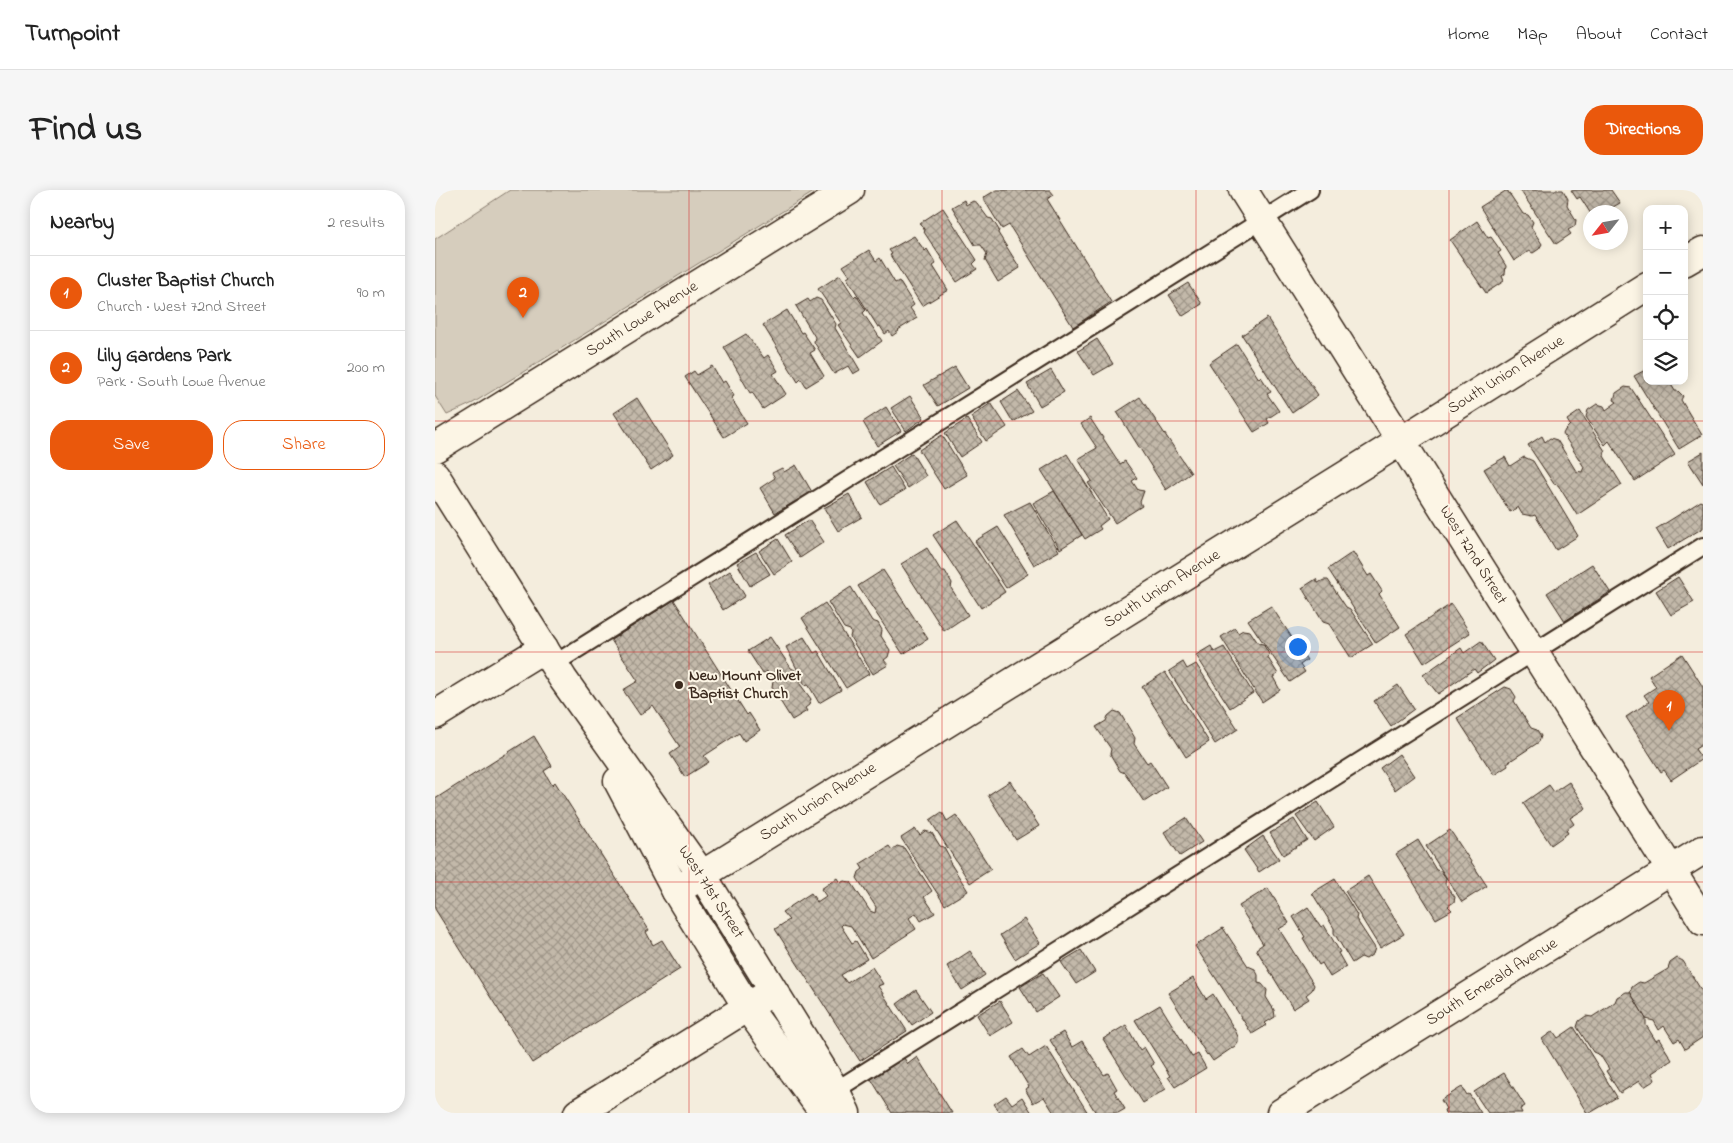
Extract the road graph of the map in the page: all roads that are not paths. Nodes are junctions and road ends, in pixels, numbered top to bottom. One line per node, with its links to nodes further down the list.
1 (850, 190): 9 (street, South Lowe Avenue)
2 (1243, 190): 4 (street, West 72nd Street)
3 (1311, 190): 4 (lane)
4 (1262, 221): 8 (street, West 72nd Street); 13 (lane)
5 (1703, 251): 6 (street)
6 (1688, 260)
7 (1643, 289): 8 (street, South Union Avenue)
8 (1401, 441): 12 (street, West 72nd Street); 17 (street, South Union Avenue)
9 (435, 448)
10 (435, 475): 13 (street, West 71st Street)
11 (1703, 546): 12 (lane)
12 (1533, 652): 16 (street, West 72nd Street); 22 (lane)
13 (554, 664): 14 (street); 17 (street, West 71st Street); 18 (street, West 71st Street)
14 (435, 715)
15 (1703, 850): 16 (street, South Emerald Avenue)
16 (1671, 870): 19 (street, West 72nd Street); 24 (street, South Emerald Avenue)
17 (702, 875): 18 (street, South Union Avenue); 20 (street, West 71st Street)
18 (676, 891): 21 (street, West 71st Street)
19 (1703, 921)
20 (773, 991): 21 (street); 22 (street, West 71st Street)
21 (747, 1006): 22 (street, West 71st Street); 23 (street)
22 (830, 1105)
23 (578, 1113)
24 (1281, 1113)

